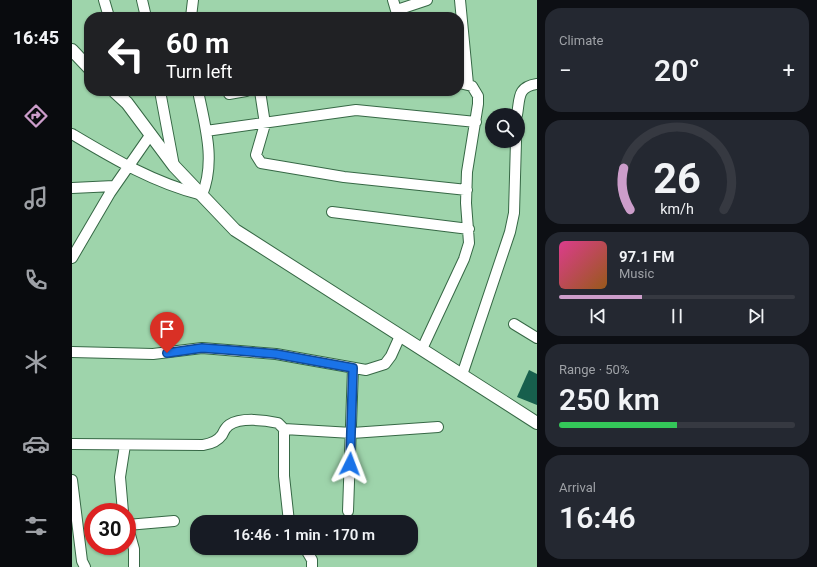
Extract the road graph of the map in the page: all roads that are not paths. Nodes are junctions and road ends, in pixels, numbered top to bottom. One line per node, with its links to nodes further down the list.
1 (104, 0): 7 (street)
2 (142, 0): 8 (street)
3 (192, 0): 9 (street)
4 (393, 0): 10 (street)
5 (427, 0): 11 (street)
6 (460, 0): 12 (street)
7 (108, 12)
8 (145, 12)
9 (191, 12)
10 (397, 12)
11 (402, 12)
12 (461, 12)
13 (72, 50): 14 (street)
14 (84, 63)
15 (464, 84): 22 (street)
16 (537, 84): 21 (street)
17 (161, 96): 28 (street)
18 (199, 96): 24 (street)
19 (261, 96): 23 (street)
20 (127, 97): 26 (street)
21 (519, 108)
22 (476, 122): 23 (street); 32 (street)
23 (265, 124): 24 (street); 32 (street)
24 (206, 131): 33 (street)
25 (72, 134): 29 (street)
26 (151, 134): 28 (street); 29 (street)
27 (516, 148): 43 (street)
28 (174, 166): 33 (street)
29 (128, 168): 30 (street); 33 (street)
30 (114, 186): 31 (street); 36 (street)
31 (72, 188)
32 (467, 190): 35 (street)
33 (202, 195): 38 (street)
34 (332, 212): 35 (street)
35 (469, 229): 40 (street)
36 (72, 258)
37 (514, 324): 39 (street)
38 (400, 336): 40 (street); 42 (street)
39 (537, 338)
40 (422, 349): 43 (street)
41 (72, 352): 42 (street)
42 (353, 368): 47 (street)
43 (462, 375): 44 (street)
44 (537, 423)
45 (438, 427): 47 (street)
46 (284, 429): 47 (street); 49 (street); 53 (street)
47 (352, 433): 52 (street)
48 (72, 444): 49 (street)
49 (125, 445): 51 (street)
50 (72, 480): 58 (street)
51 (122, 503)
52 (348, 511)
53 (288, 515)
54 (174, 521): 55 (street)
55 (136, 524)
56 (134, 555): 59 (street)
57 (309, 555): 60 (street)
58 (85, 567)
59 (134, 567)
60 (312, 567)

